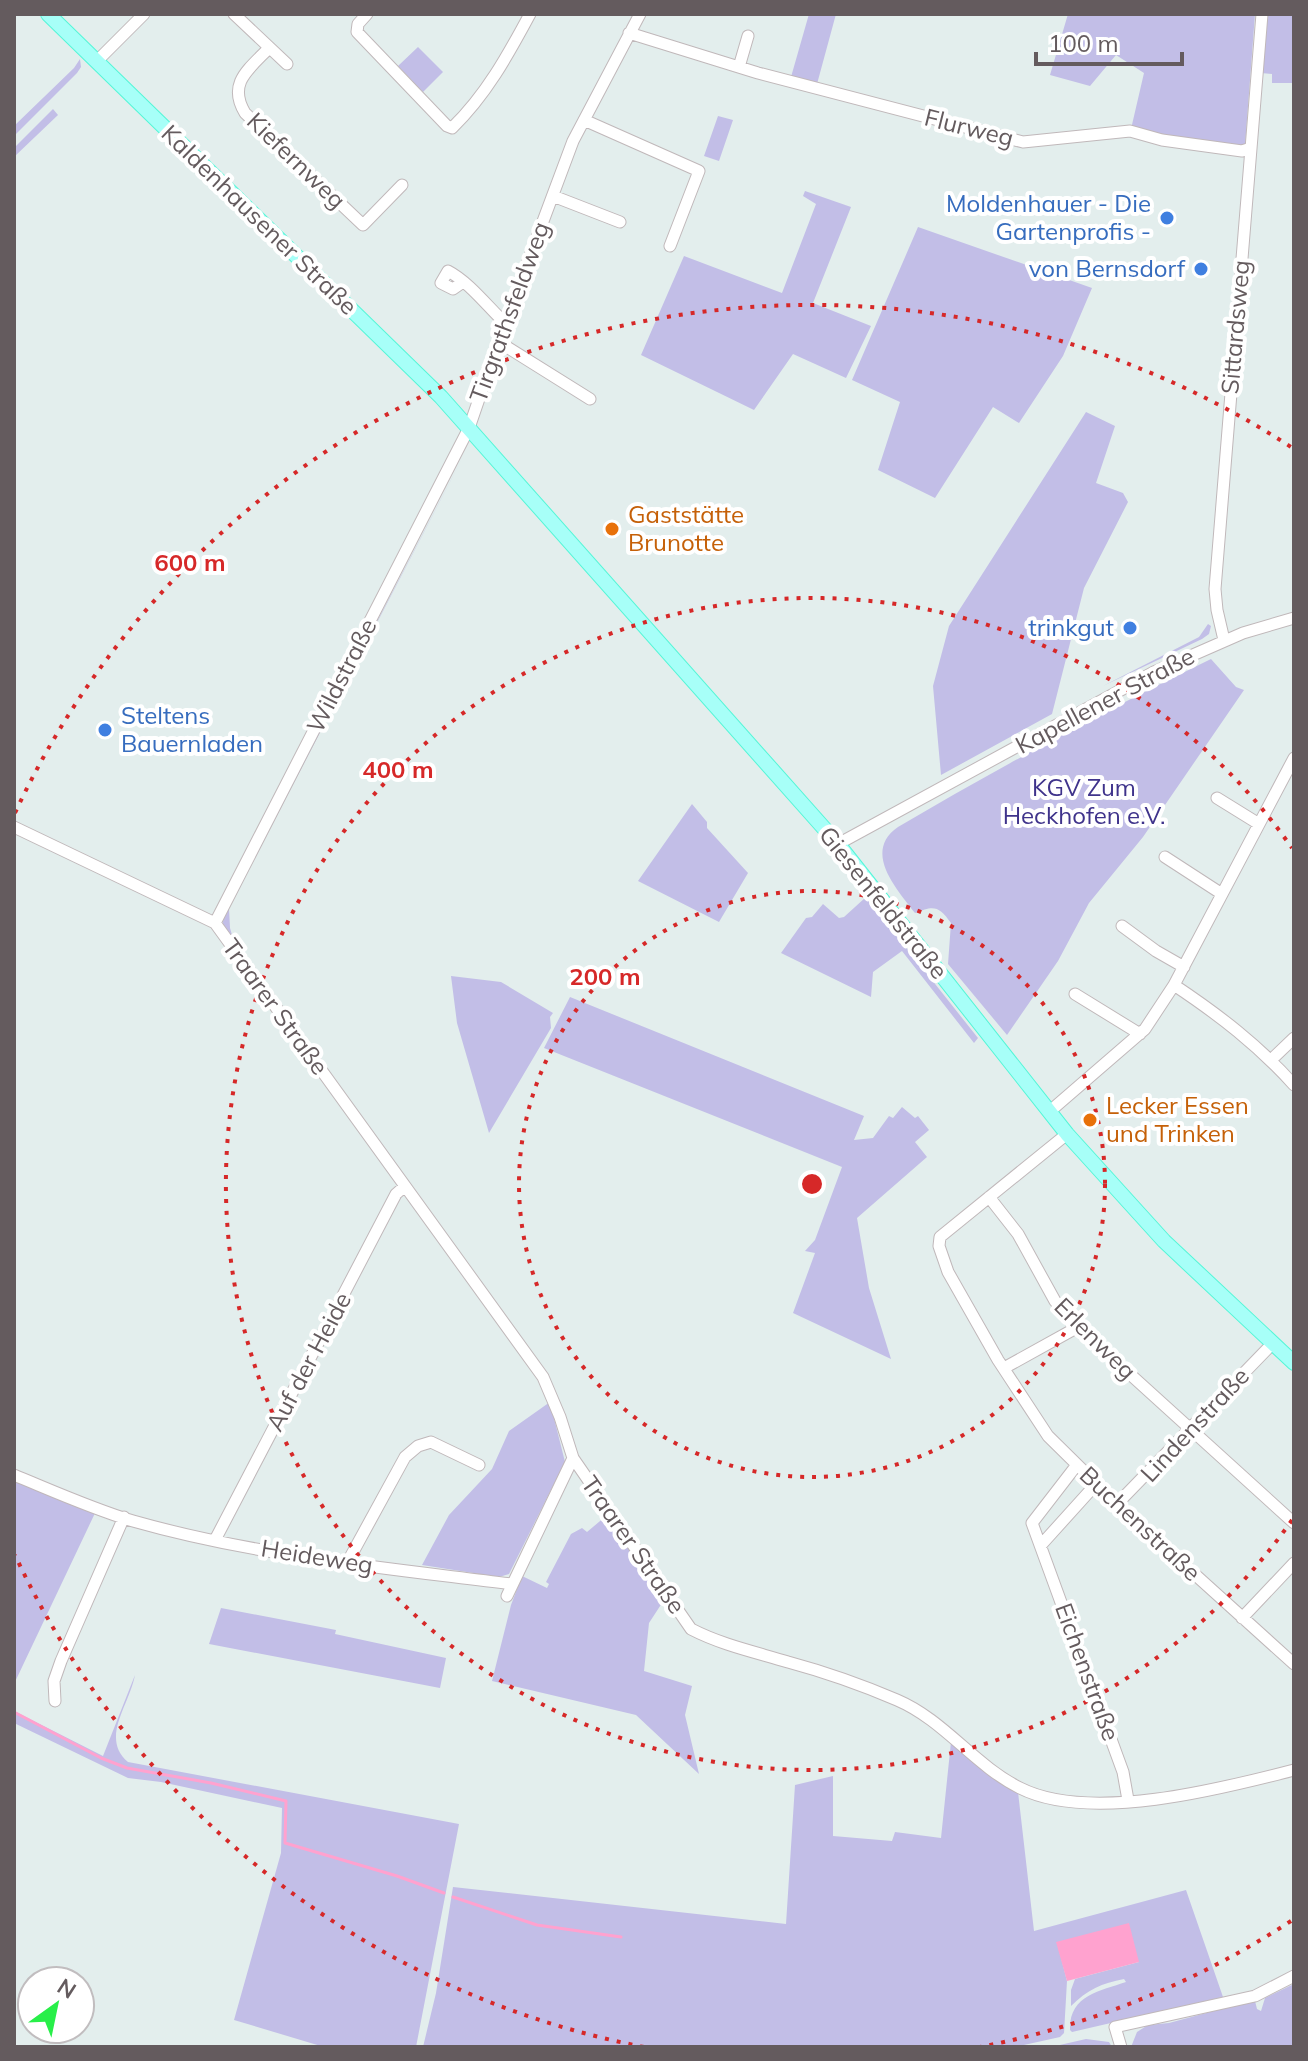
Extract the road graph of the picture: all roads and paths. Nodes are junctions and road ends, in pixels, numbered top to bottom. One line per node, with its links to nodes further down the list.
1 (48, 14): 11 (main road, Kaldenhausener Straße)
2 (144, 14): 11 (street)
3 (234, 14): 10 (street)
4 (367, 14): 7 (street)
5 (640, 14): 8 (street, Tirgrathsfeldweg)
6 (1262, 14): 15 (street, Sittardsweg)
7 (529, 15)
8 (629, 33): 13 (street, Flurweg); 14 (street, Tirgrathsfeldweg)
9 (748, 36): 13 (street)
10 (269, 48): 12 (street); 16 (street, Kiefernweg)
11 (97, 61): 24 (main road, Kaldenhausener Straße)
12 (287, 64)
13 (739, 67): 15 (street, Flurweg)
14 (584, 120): 17 (street, Tirgrathsfeldweg); 19 (street)
15 (1251, 148): 26 (street, Sittardsweg)
16 (402, 185)
17 (553, 196): 18 (street, Tirgrathsfeldweg); 21 (street, Tirgrathsfeldweg)
18 (620, 222)
19 (670, 246)
20 (463, 282): 21 (street)
21 (505, 323): 22 (street, Tirgrathsfeldweg)
22 (499, 342): 23 (street); 24 (street, Tirgrathsfeldweg)
23 (590, 399)
24 (472, 432): 31 (main road, Giesenfeldstraße); 34 (street, Wildstraße)
25 (1294, 618): 26 (street, Kapellener Straße)
26 (1224, 640): 31 (street, Kapellener Straße)
27 (1294, 758): 29 (street)
28 (1217, 798): 29 (street)
29 (1259, 824): 33 (street)
30 (14, 827): 34 (street)
31 (838, 844): 43 (main road, Giesenfeldstraße)
32 (1165, 857): 33 (street)
33 (1222, 894): 36 (street)
34 (215, 923): 45 (street, Traarer Straße)
35 (1122, 926): 36 (street)
36 (1184, 967): 37 (street)
37 (1174, 985): 39 (street); 41 (street)
38 (1075, 994): 39 (street)
39 (1140, 1034): 43 (street)
40 (1294, 1038): 41 (street)
41 (1271, 1060): 42 (street)
42 (1294, 1085)
43 (1049, 1112): 44 (main road, Giesenfeldstraße)
44 (1067, 1134): 46 (street, Buchenstraße); 48 (main road, Giesenfeldstraße)
45 (405, 1186): 52 (street, Traarer Straße); 60 (street, Auf der Heide)
46 (989, 1197): 47 (street, Erlenweg); 50 (street, Buchenstraße)
47 (1078, 1327): 50 (street); 51 (street, Erlenweg)
48 (1272, 1344): 49 (main road, Giesenfeldstraße); 51 (street, Lindenstraße)
49 (1294, 1363)
50 (1004, 1368): 54 (street, Buchenstraße)
51 (1190, 1429): 57 (street, Lindenstraße); 59 (street, Erlenweg)
52 (573, 1458): 64 (street); 70 (street, Traarer Straße)
53 (479, 1465): 62 (street)
54 (1076, 1466): 56 (street, Buchenstraße); 61 (street, Eichenstraße)
55 (14, 1475): 58 (street, Heideweg)
56 (1097, 1483): 57 (street, Buchenstraße); 61 (street)
57 (1117, 1504): 66 (street, Buchenstraße)
58 (124, 1517): 60 (street, Heideweg); 68 (street)
59 (1294, 1523)
60 (215, 1540): 62 (street, Heideweg)
61 (1041, 1545): 70 (street, Eichenstraße)
62 (347, 1563): 64 (street, Heideweg)
63 (1294, 1563): 66 (street)
64 (512, 1584): 65 (street)
65 (507, 1596)
66 (1242, 1618): 67 (street, Buchenstraße)
67 (1294, 1664)
68 (55, 1701)
69 (1294, 1770): 70 (street, Traarer Straße)
70 (1128, 1800)
71 (1294, 1976): 72 (street)
72 (1121, 2047)

